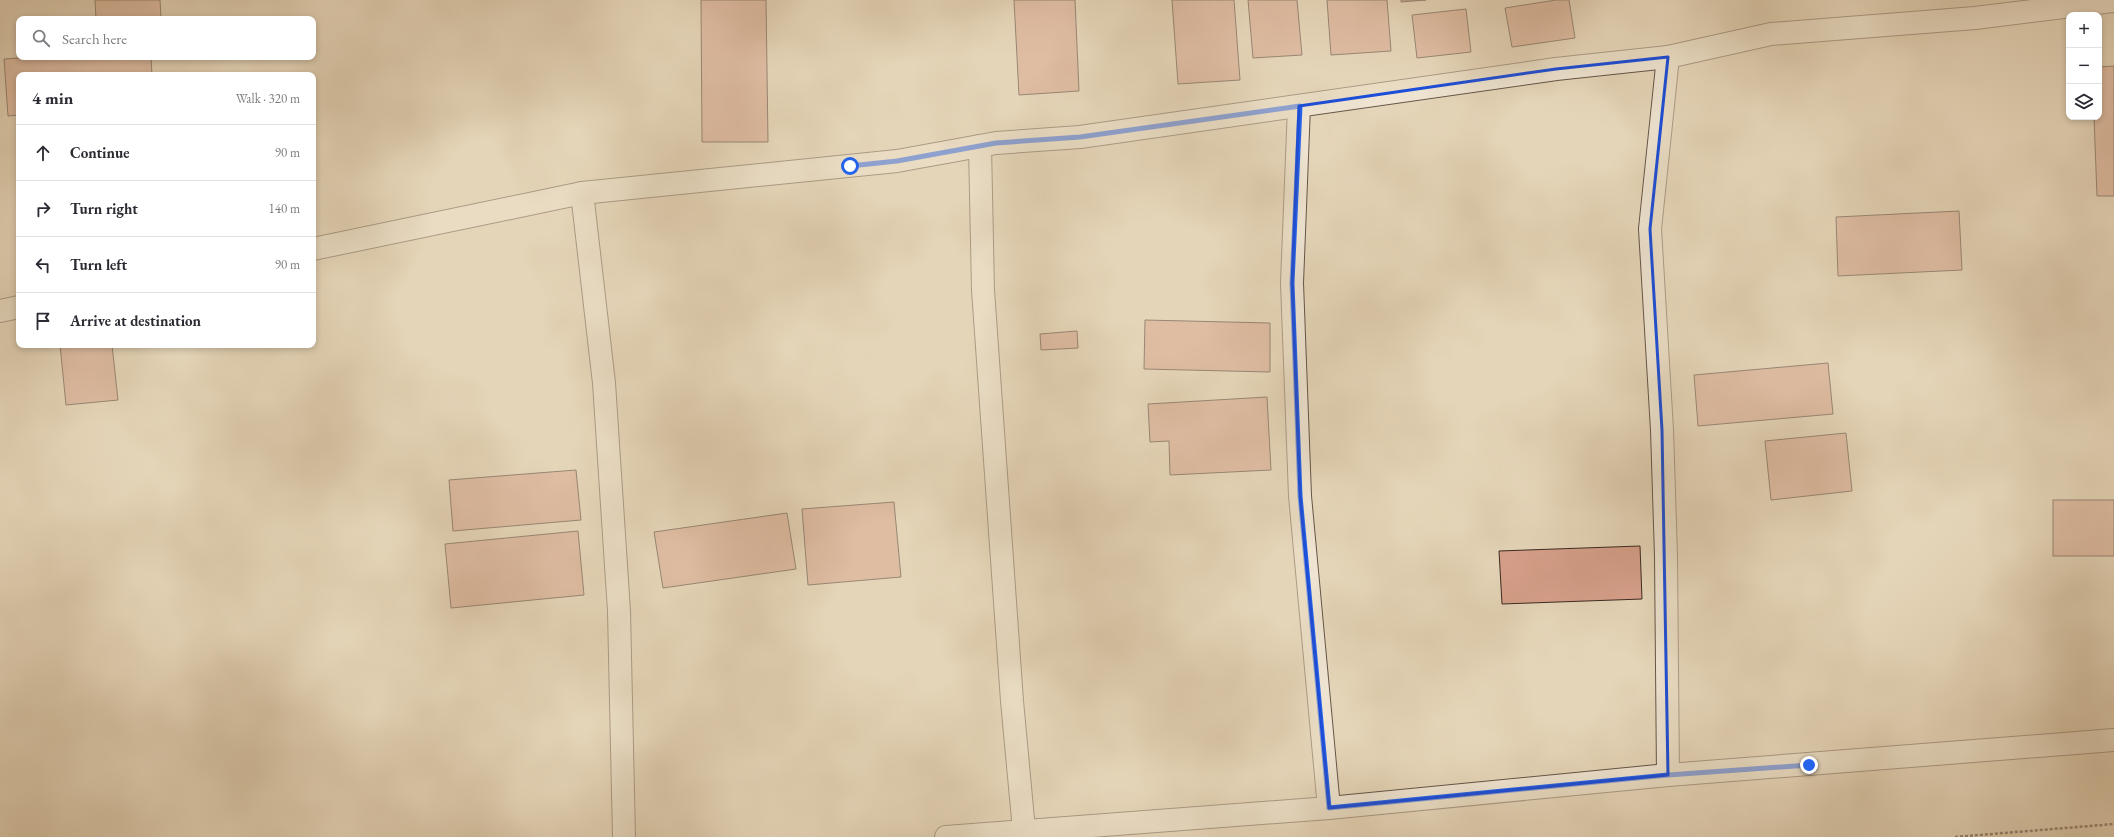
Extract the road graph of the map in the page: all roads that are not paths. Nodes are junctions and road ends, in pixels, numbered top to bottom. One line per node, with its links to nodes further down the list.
1 (2114, 0): 2 (street)
2 (1668, 57): 3 (street); 10 (street)
3 (1300, 106): 4 (street); 11 (street)
4 (980, 146): 5 (street); 12 (street)
5 (582, 193): 6 (street); 13 (street)
6 (316, 247)
7 (16, 308): 8 (street)
8 (0, 311)
9 (2114, 740): 10 (street)
10 (1668, 775): 11 (street)
11 (1329, 808): 12 (street)
12 (1024, 830): 14 (street)
13 (624, 837)
14 (946, 837)

